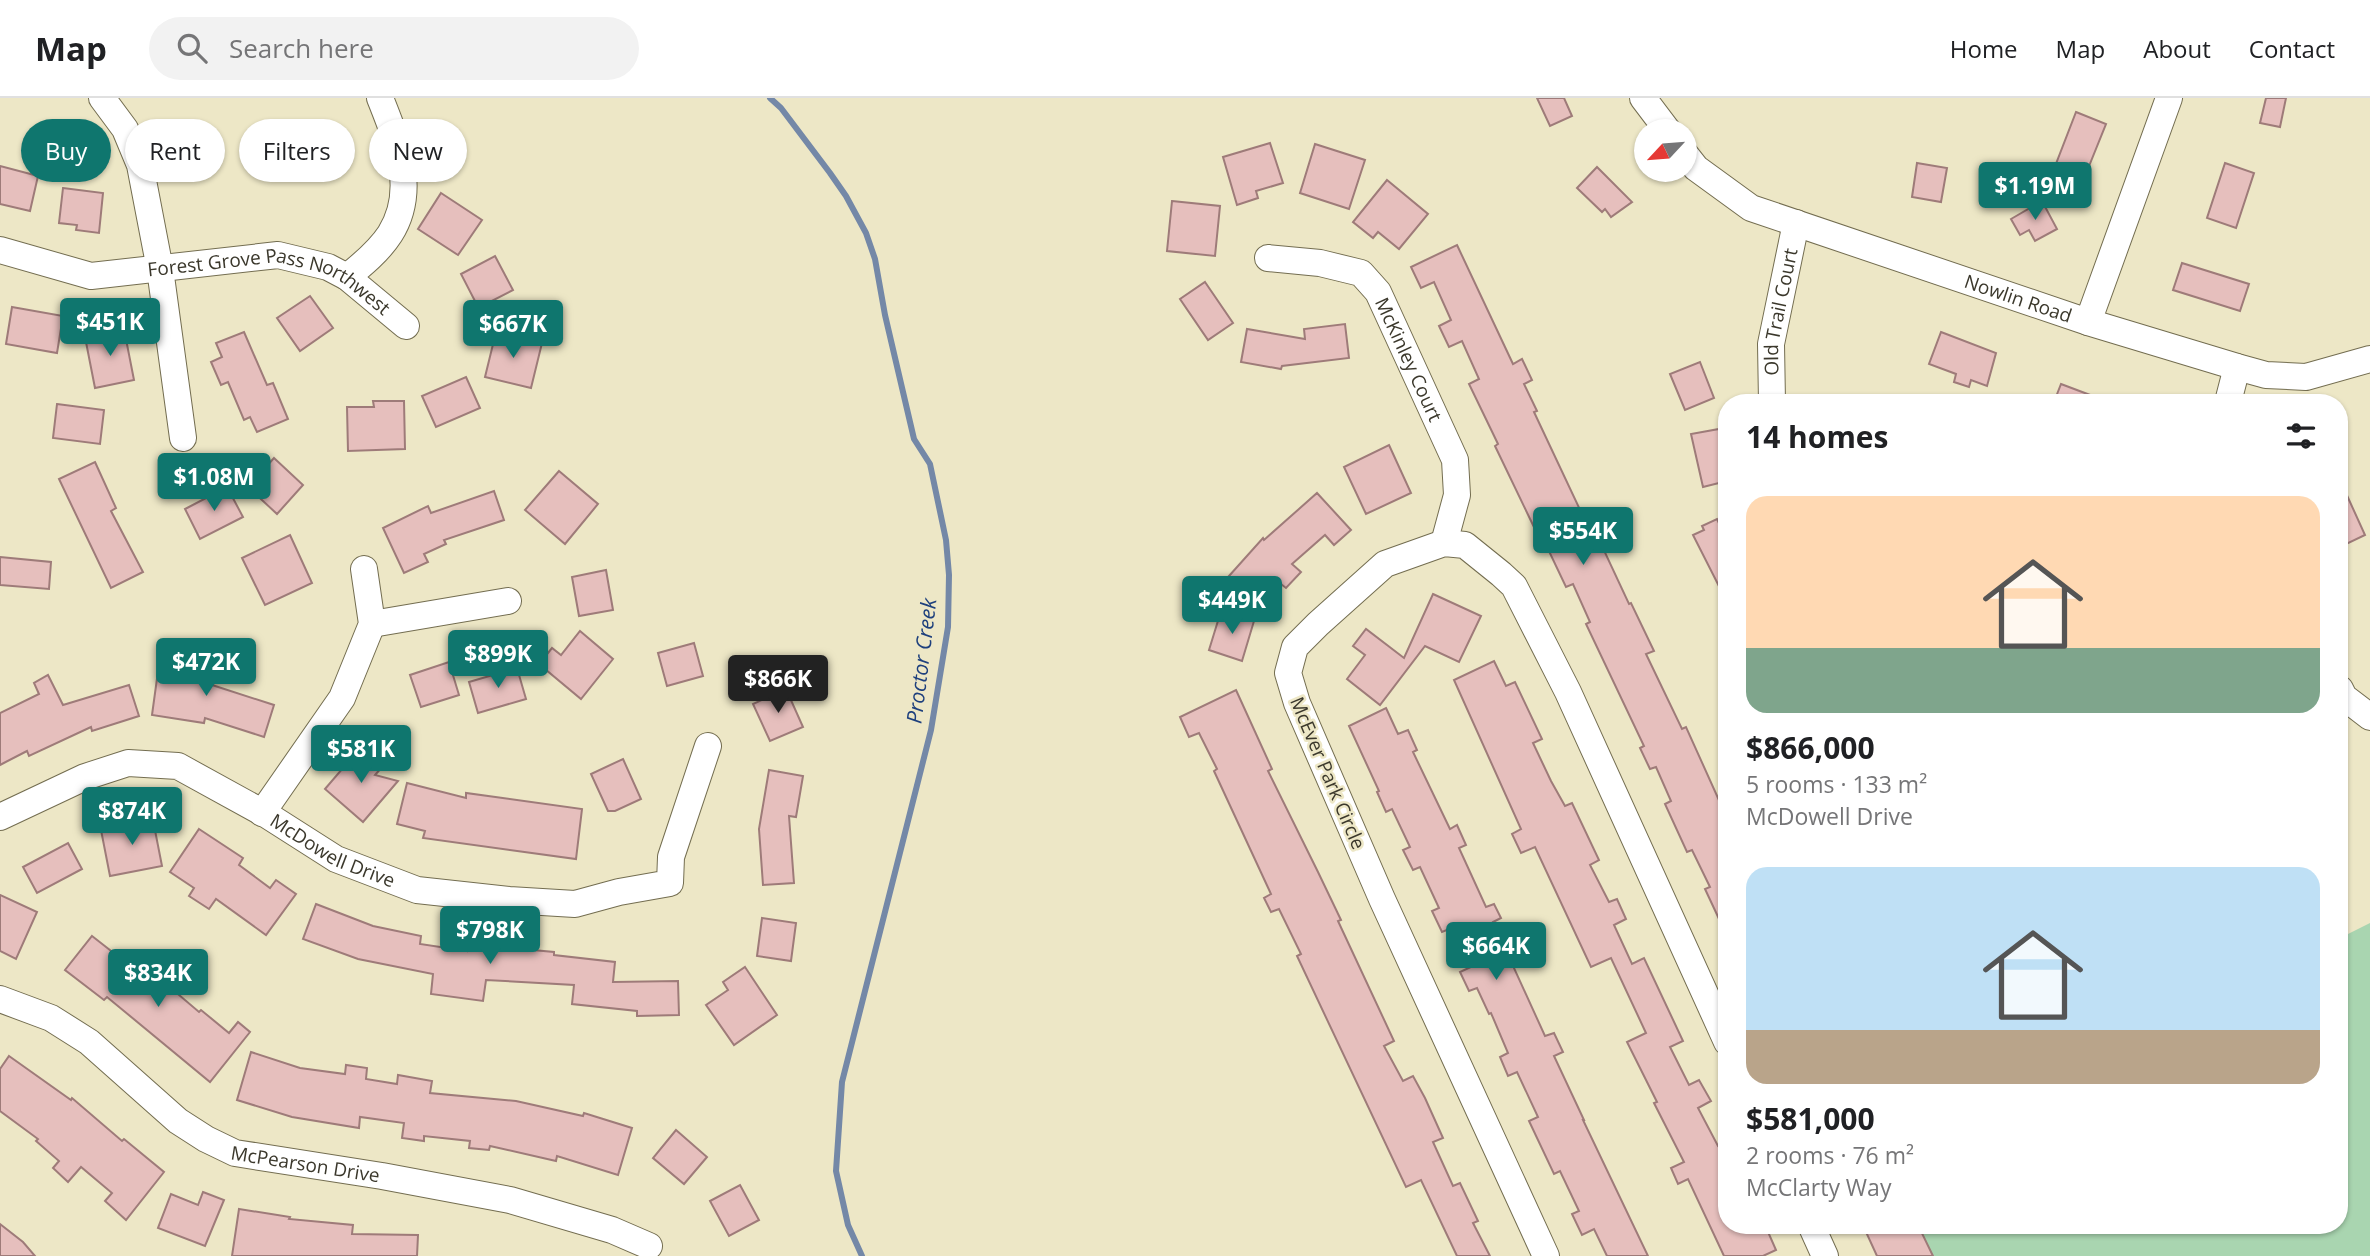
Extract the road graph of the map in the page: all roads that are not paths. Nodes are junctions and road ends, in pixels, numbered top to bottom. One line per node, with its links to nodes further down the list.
1 (102, 98): 10 (street)
2 (380, 98): 11 (street)
3 (1643, 98): 5 (street)
4 (2169, 98): 12 (street)
5 (1659, 119)
6 (1698, 169): 7 (street, Nowlin Road)
7 (1796, 223): 12 (street, Nowlin Road); 16 (street, Old Trail Court)
8 (0, 250): 10 (street, Forest Grove Pass Northwest)
9 (1268, 258): 19 (street, McKinley Court)
10 (160, 269): 11 (street, Forest Grove Pass Northwest); 18 (street)
11 (347, 277): 13 (street, Forest Grove Pass Northwest)
12 (2088, 322): 15 (street, Nowlin Road)
13 (406, 326)
14 (2370, 359): 15 (street, Nowlin Road)
15 (2237, 367): 17 (street)
16 (1772, 394)
17 (2230, 394)
18 (183, 438)
19 (1444, 542): 29 (street); 32 (street, McEver Park Circle)
20 (363, 569): 22 (street)
21 (508, 601): 22 (street)
22 (372, 624): 26 (street)
23 (2348, 700): 24 (street)
24 (2370, 717)
25 (708, 746): 26 (street, McDowell Drive)
26 (262, 813): 27 (street, McDowell Drive)
27 (0, 817)
28 (0, 999): 31 (street, McPearson Drive)
29 (1718, 1022)
30 (1815, 1234): 33 (street)
31 (649, 1246)
32 (1546, 1256)
33 (1825, 1256)

